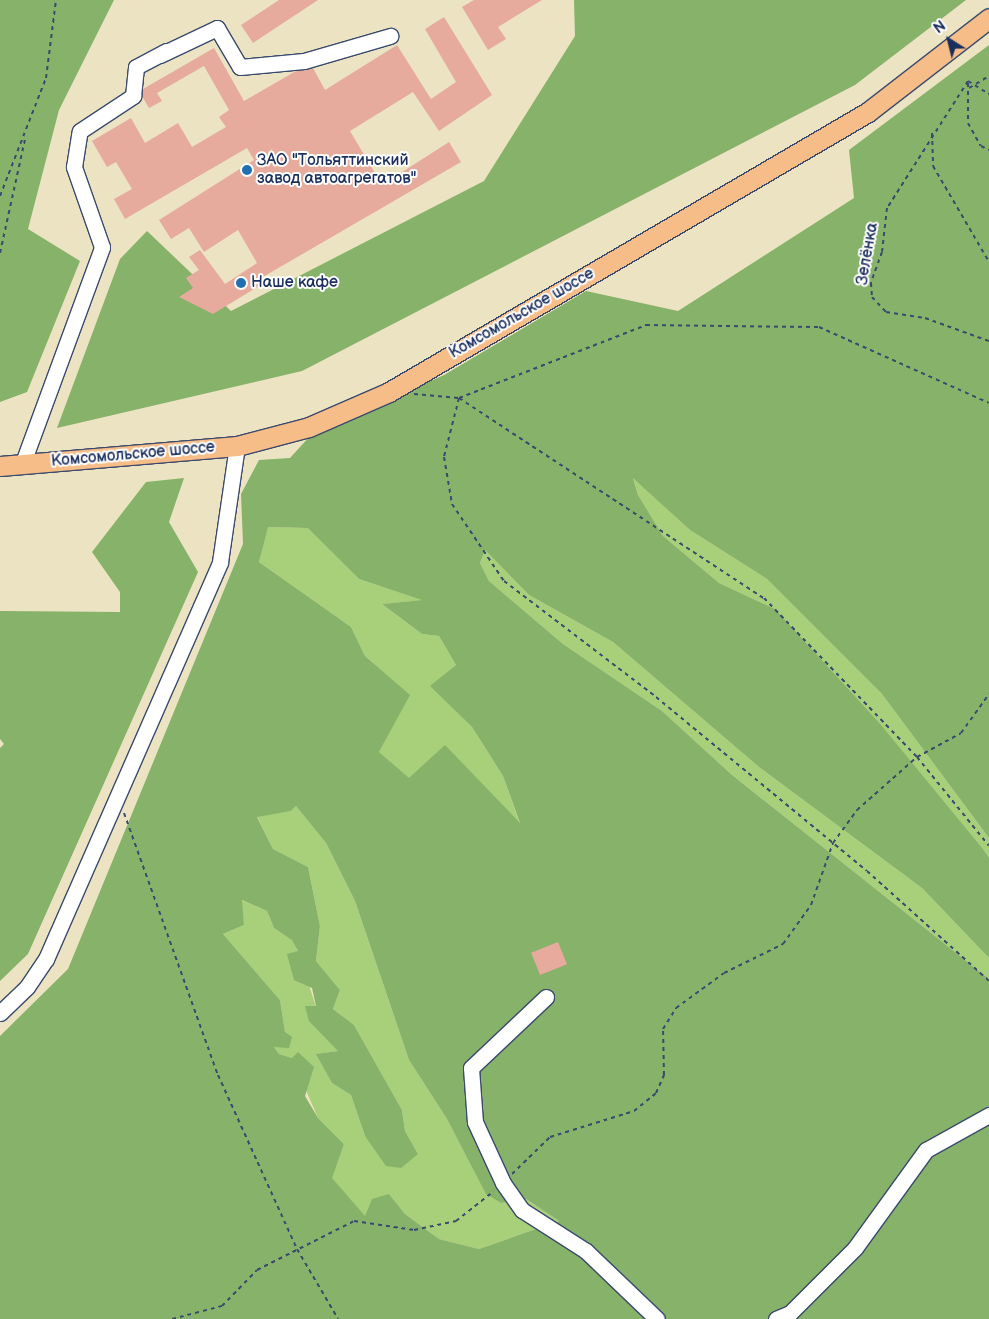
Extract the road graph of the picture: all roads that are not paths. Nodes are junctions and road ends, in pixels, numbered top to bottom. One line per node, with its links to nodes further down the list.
1 (989, 18): 3 (main road, Комсомольское шоссе)
2 (390, 36): 4 (street)
3 (237, 446): 4 (main road, Комсомольское шоссе); 7 (street)
4 (22, 465): 5 (main road, Комсомольское шоссе)
5 (0, 466)
6 (546, 997): 9 (street)
7 (0, 1013)
8 (989, 1115): 10 (street)
9 (657, 1319)
10 (776, 1319)

